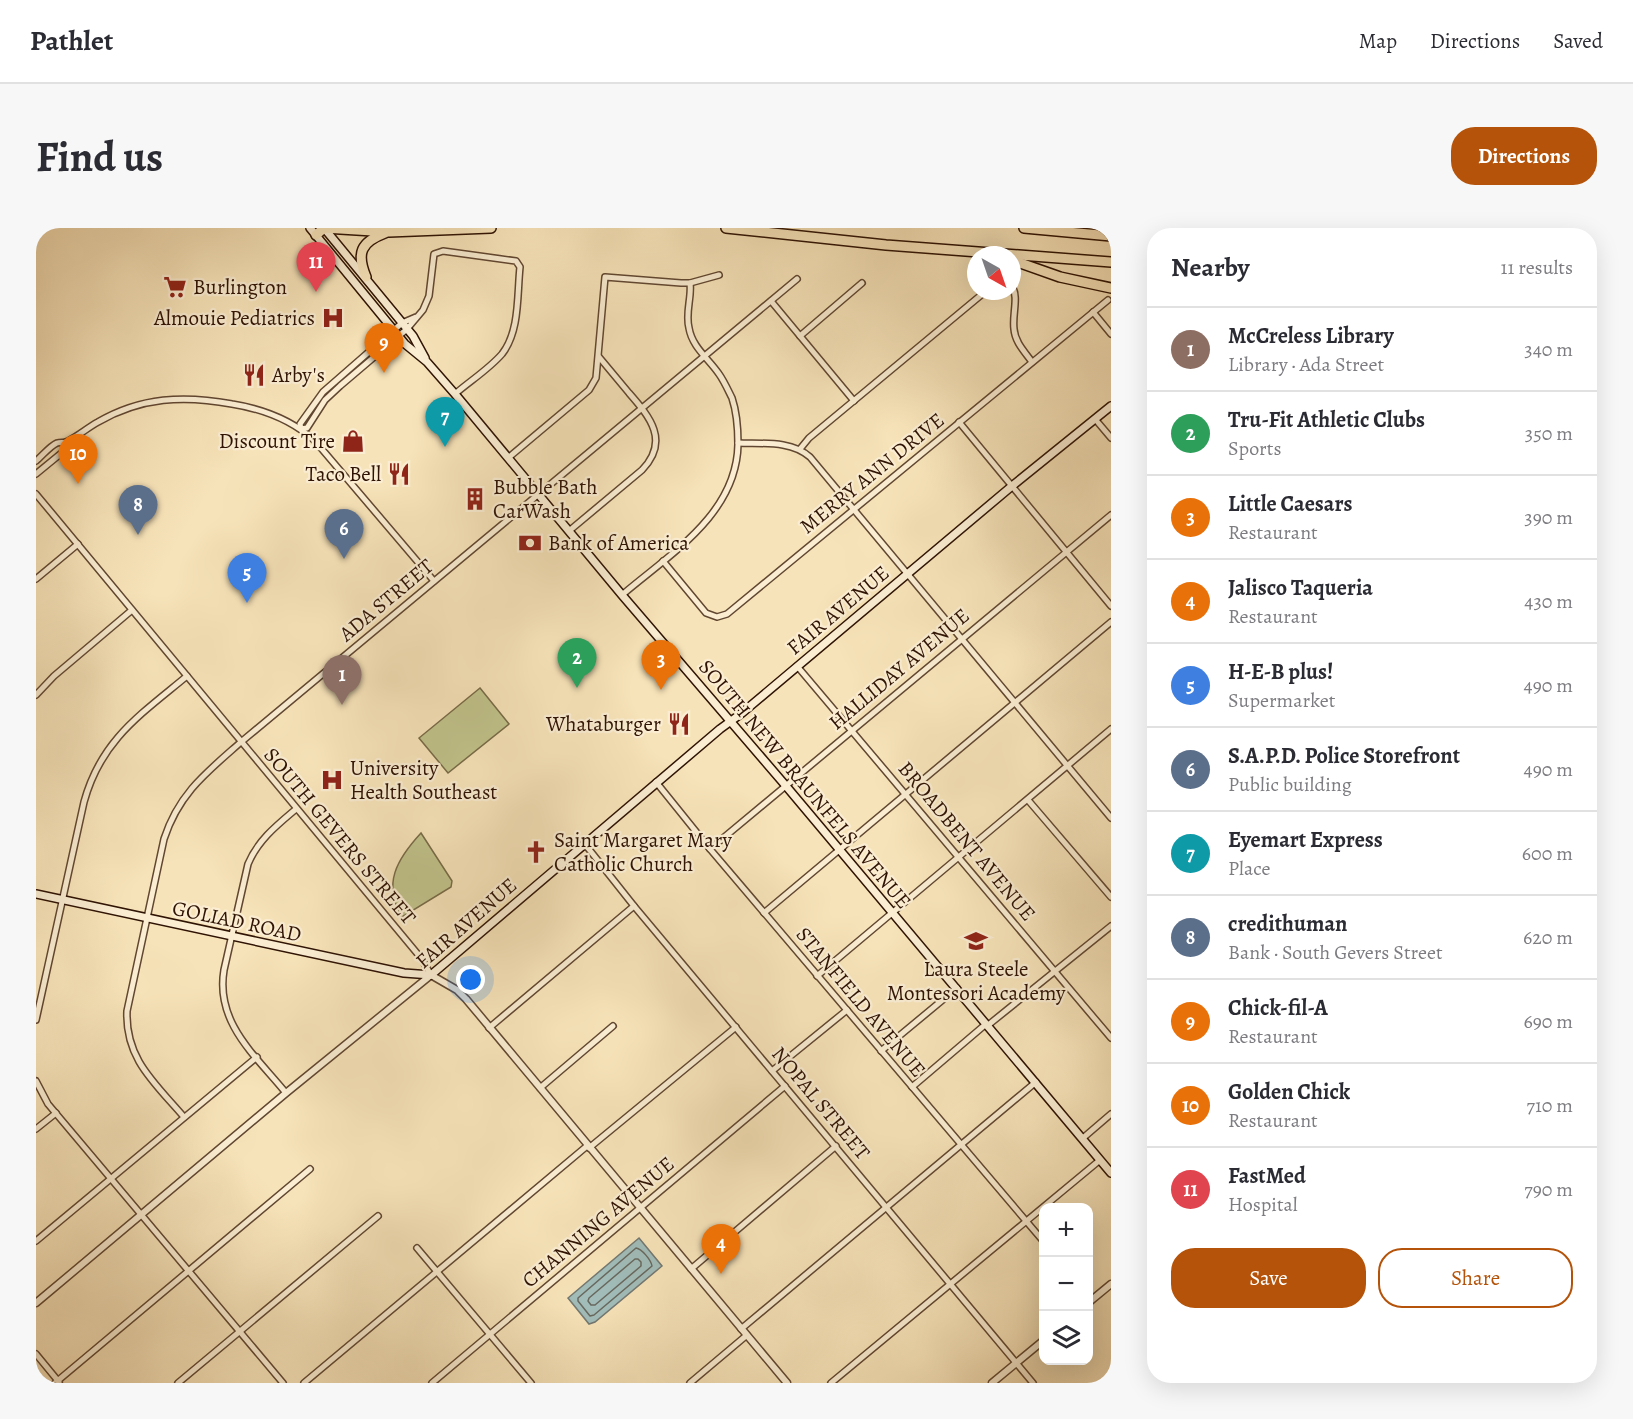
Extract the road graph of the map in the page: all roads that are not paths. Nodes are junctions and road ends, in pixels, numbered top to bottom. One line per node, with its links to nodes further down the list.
1 (324, 228): 5 (highway); 6 (highway); 13 (main road, SOUTH NEW BRAUNFELS AVENUE)
2 (491, 228): 6 (highway)
3 (726, 228): 8 (highway)
4 (1023, 228): 7 (highway)
5 (313, 231): 24 (main road, SOUTH NEW BRAUNFELS AVENUE)
6 (389, 232): 13 (highway)
7 (1111, 236)
8 (967, 252)
9 (1021, 256): 10 (highway)
10 (1111, 262)
11 (1021, 263): 17 (highway)
12 (720, 275): 15 (street)
13 (366, 277): 23 (main road, SOUTH NEW BRAUNFELS AVENUE)
14 (797, 279): 21 (street, ADA STREET)
15 (690, 283): 27 (street); 28 (street)
16 (862, 283): 26 (street)
17 (1111, 288)
18 (975, 300): 32 (street)
19 (1015, 300): 30 (street)
20 (1108, 300): 22 (street, MERRY ANN DRIVE)
21 (771, 301): 26 (street); 27 (street, ADA STREET)
22 (1093, 312): 25 (street); 30 (street, MERRY ANN DRIVE)
23 (405, 326): 24 (street); 29 (main road, SOUTH NEW BRAUNFELS AVENUE); 31 (street)
24 (397, 332): 29 (main road, SOUTH NEW BRAUNFELS AVENUE); 37 (street)
25 (1111, 334)
26 (800, 336): 32 (street)
27 (704, 356): 34 (street, ADA STREET); 40 (street)
28 (598, 357): 34 (street); 42 (street)
29 (427, 362): 31 (main road, SOUTH NEW BRAUNFELS AVENUE)
30 (1032, 362): 36 (street, MERRY ANN DRIVE)
31 (455, 394): 42 (main road, SOUTH NEW BRAUNFELS AVENUE)
32 (854, 401): 41 (street)
33 (1111, 406): 35 (main road, FAIR AVENUE)
34 (642, 408): 47 (street, ADA STREET); 50 (street)
35 (1095, 419): 38 (street); 45 (main road, FAIR AVENUE)
36 (959, 422): 45 (street); 48 (street, MERRY ANN DRIVE)
37 (302, 429): 39 (street); 56 (street)
38 (1111, 438)
39 (66, 442): 43 (street); 44 (street)
40 (738, 443): 41 (street); 53 (street)
41 (800, 450): 48 (street)
42 (508, 458): 47 (main road, SOUTH NEW BRAUNFELS AVENUE)
43 (36, 461)
44 (36, 474)
45 (1012, 486): 52 (street); 54 (main road, FAIR AVENUE)
46 (36, 494): 51 (street, SOUTH GEVERS STREET)
47 (538, 494): 50 (main road, SOUTH NEW BRAUNFELS AVENUE); 56 (street, ADA STREET)
48 (853, 510): 53 (street, MERRY ANN DRIVE); 54 (street)
49 (1111, 515): 52 (street, HALLIDAY AVENUE)
50 (569, 531): 57 (main road, SOUTH NEW BRAUNFELS AVENUE)
51 (78, 544): 55 (street); 59 (street, SOUTH GEVERS STREET)
52 (1066, 552): 58 (street); 61 (street, HALLIDAY AVENUE)
53 (663, 561): 57 (street)
54 (907, 574): 61 (street); 62 (main road, FAIR AVENUE)
55 (36, 579)
56 (434, 581): 69 (street, ADA STREET)
57 (622, 595): 66 (main road, SOUTH NEW BRAUNFELS AVENUE)
58 (1111, 606)
59 (132, 610): 63 (street, SOUTH GEVERS STREET); 64 (street)
60 (1111, 622): 65 (street)
61 (961, 639): 65 (street); 68 (street, HALLIDAY AVENUE)
62 (797, 666): 66 (main road, FAIR AVENUE); 68 (street, BROADBENT AVENUE)
63 (187, 676): 69 (street, SOUTH GEVERS STREET); 83 (street)
64 (36, 695)
65 (1014, 701): 70 (street); 73 (street)
66 (730, 721): 71 (main road, FAIR AVENUE); 72 (main road, SOUTH NEW BRAUNFELS AVENUE)
67 (1111, 729): 70 (street)
68 (851, 730): 72 (street, HALLIDAY AVENUE); 73 (street, BROADBENT AVENUE)
69 (241, 742): 75 (street, SOUTH GEVERS STREET); 87 (street, ADA STREET)
70 (1068, 765): 74 (street); 76 (street)
71 (656, 782): 77 (main road, FAIR AVENUE); 78 (street, STANFIELD AVENUE)
72 (786, 786): 78 (street, HALLIDAY AVENUE); 79 (main road, SOUTH NEW BRAUNFELS AVENUE)
73 (905, 794): 79 (street); 80 (street, BROADBENT AVENUE)
74 (1028, 800): 80 (street); 82 (street)
75 (296, 809): 89 (street); 91 (street, SOUTH GEVERS STREET)
76 (1111, 818)
77 (584, 843): 84 (street, NOPAL STREET); 91 (main road, FAIR AVENUE)
78 (710, 849): 85 (street, STANFIELD AVENUE)
79 (838, 850): 85 (street); 86 (main road, SOUTH NEW BRAUNFELS AVENUE)
80 (958, 858): 86 (street); 90 (street, BROADBENT AVENUE)
81 (36, 894): 83 (main road, GOLIAD ROAD)
82 (1111, 897)
83 (63, 900): 87 (main road, GOLIAD ROAD); 95 (street)
84 (634, 906): 98 (street, NOPAL STREET); 99 (street)
85 (764, 913): 92 (street, STANFIELD AVENUE)
86 (892, 913): 92 (street); 93 (main road, SOUTH NEW BRAUNFELS AVENUE)
87 (147, 918): 89 (main road, GOLIAD ROAD); 112 (street, ADA STREET)
88 (1111, 926): 90 (street)
89 (231, 936): 91 (main road, GOLIAD ROAD); 102 (street)
90 (1055, 971): 96 (street); 100 (street, BROADBENT AVENUE)
91 (431, 975): 99 (street, SOUTH GEVERS STREET); 109 (street, FAIR AVENUE)
92 (817, 976): 94 (street, STANFIELD AVENUE)
93 (957, 988): 96 (main road, SOUTH NEW BRAUNFELS AVENUE); 101 (street)
94 (847, 1010): 101 (street, STANFIELD AVENUE); 103 (street)
95 (36, 1020)
96 (987, 1025): 105 (main road, SOUTH NEW BRAUNFELS AVENUE); 107 (street)
97 (613, 1026): 108 (street)
98 (736, 1027): 103 (street, NOPAL STREET); 117 (street)
99 (489, 1028): 108 (street, SOUTH GEVERS STREET)
100 (1111, 1038)
101 (881, 1051): 107 (street, STANFIELD AVENUE)
102 (257, 1057): 109 (street); 112 (street)
103 (772, 1071): 106 (street, NOPAL STREET)
104 (36, 1081): 110 (street)
105 (1036, 1082): 114 (main road, SOUTH NEW BRAUNFELS AVENUE); 115 (street)
106 (784, 1086): 116 (street, NOPAL STREET); 123 (street, CHANNING AVENUE)
107 (912, 1087): 115 (street, STANFIELD AVENUE)
108 (540, 1088): 117 (street, SOUTH GEVERS STREET)
109 (286, 1093): 124 (street, FAIR AVENUE)
110 (56, 1113): 113 (street); 121 (street)
111 (1111, 1114): 114 (street)
112 (184, 1117): 121 (street)
113 (36, 1129)
114 (1083, 1138): 118 (main road, SOUTH NEW BRAUNFELS AVENUE)
115 (961, 1144): 122 (street); 126 (street, STANFIELD AVENUE)
116 (836, 1146): 122 (street, NOPAL STREET); 130 (street)
117 (588, 1147): 123 (street, SOUTH GEVERS STREET); 132 (street)
118 (1100, 1160): 120 (main road, SOUTH NEW BRAUNFELS AVENUE); 126 (street)
119 (310, 1169): 131 (street)
120 (1111, 1173)
121 (111, 1178): 124 (street); 128 (street)
122 (886, 1207): 133 (street, NOPAL STREET); 137 (street)
123 (640, 1208): 130 (street, SOUTH GEVERS STREET); 139 (street, CHANNING AVENUE)
124 (141, 1215): 131 (street); 136 (street, FAIR AVENUE)
125 (378, 1216): 138 (street)
126 (1026, 1221): 127 (street, STANFIELD AVENUE); 133 (street)
127 (1039, 1236)
128 (36, 1241)
129 (417, 1248): 132 (street)
130 (691, 1269): 137 (street, SOUTH GEVERS STREET)
131 (188, 1271): 138 (street); 144 (street)
132 (437, 1272): 139 (street); 147 (street)
133 (951, 1284): 143 (street, NOPAL STREET); 152 (street)
134 (1111, 1284): 135 (street)
135 (1093, 1297)
136 (36, 1303)
137 (741, 1329): 140 (street, SOUTH GEVERS STREET)
138 (239, 1332): 145 (street); 146 (street)
139 (490, 1334): 148 (street, CHANNING AVENUE); 149 (street)
140 (747, 1335): 150 (street); 151 (street, SOUTH GEVERS STREET)
141 (1039, 1344): 143 (street)
142 (36, 1354): 144 (street)
143 (1016, 1363): 153 (street); 154 (street, NOPAL STREET)
144 (57, 1382)
145 (178, 1383)
146 (283, 1383)
147 (304, 1383)
148 (432, 1383)
149 (531, 1383)
150 (690, 1383)
151 (787, 1383)
152 (831, 1383)
153 (992, 1383)
154 (1033, 1383)

